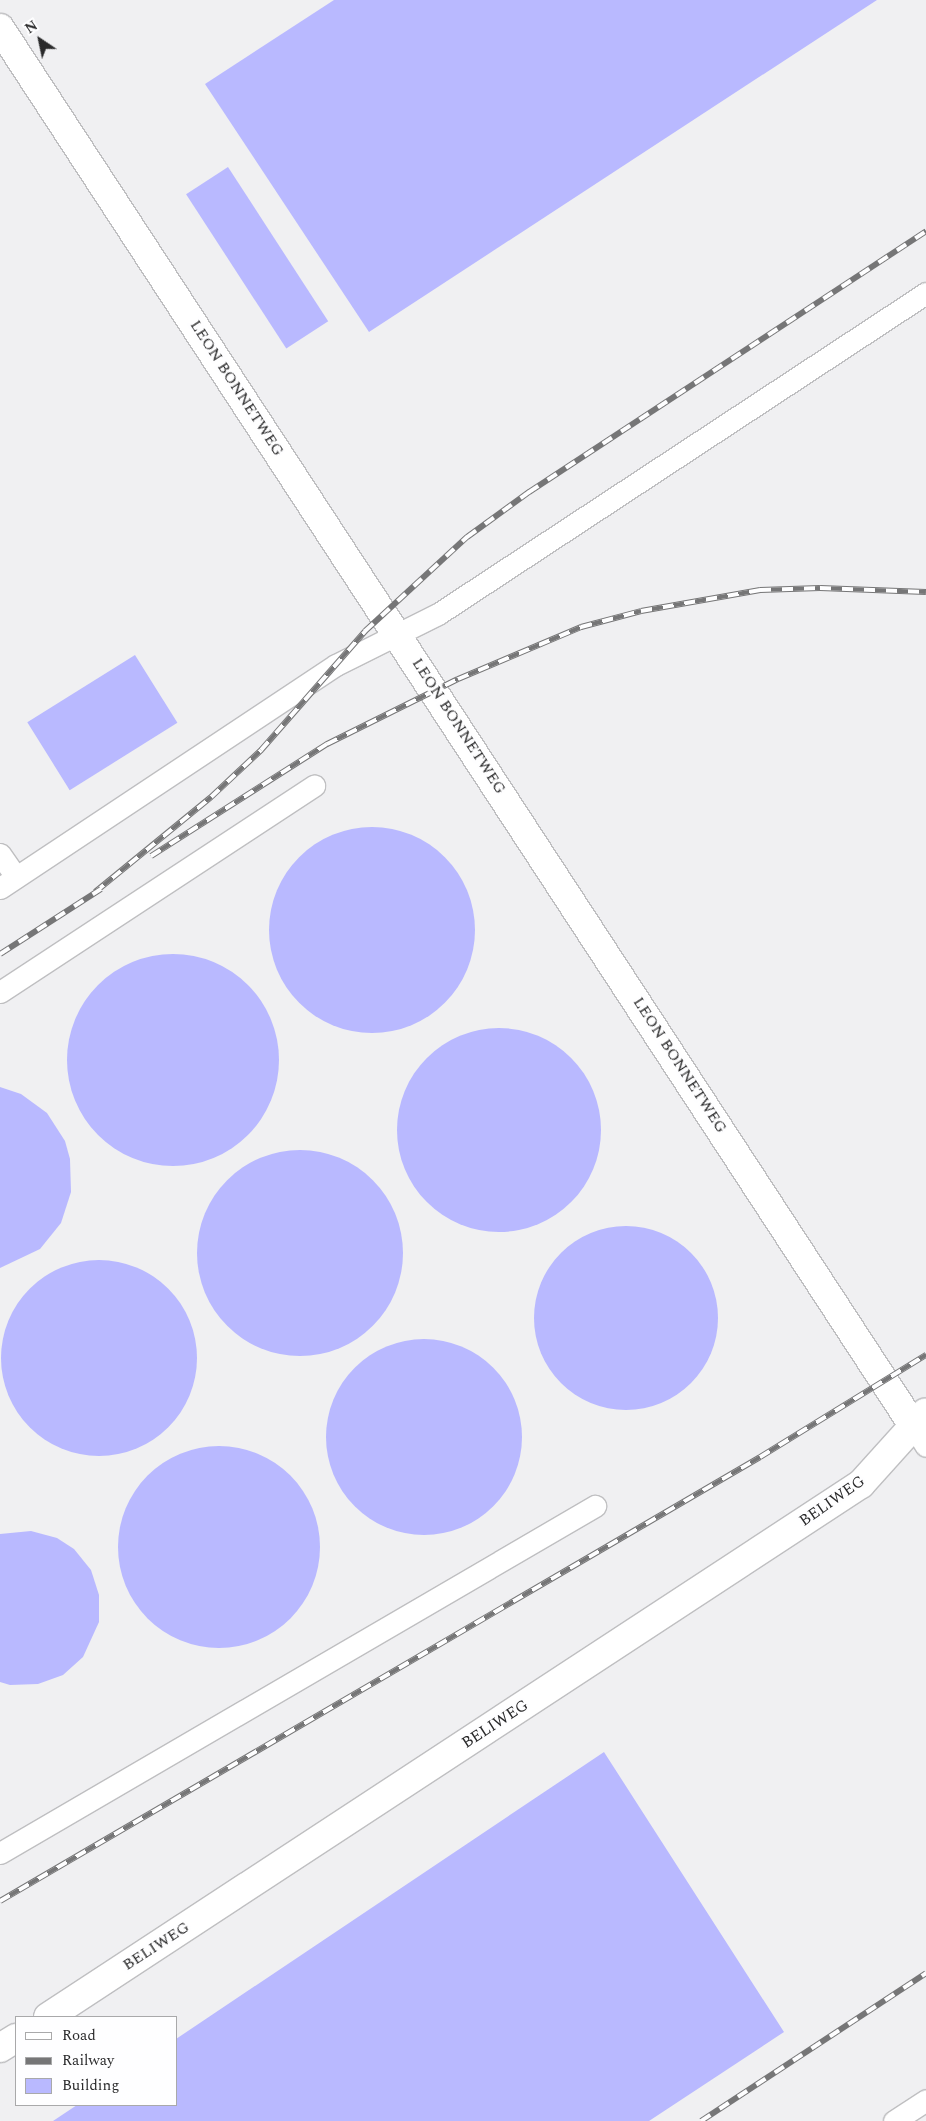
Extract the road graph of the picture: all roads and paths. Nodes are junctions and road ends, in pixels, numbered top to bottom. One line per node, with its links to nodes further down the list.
1 (0, 28): 3 (street, LEON BONNETWEG)
2 (926, 292): 3 (lane)
3 (398, 633): 6 (lane); 8 (street, LEON BONNETWEG)
4 (314, 786): 7 (lane)
5 (0, 854): 6 (lane)
6 (8, 883)
7 (0, 992)
8 (922, 1428): 11 (street, BELIWEG)
9 (594, 1506): 10 (lane)
10 (0, 1853)
11 (50, 2016)
12 (15, 2039): 13 (street)
13 (0, 2048)
14 (926, 2100): 15 (lane)
15 (894, 2121)

